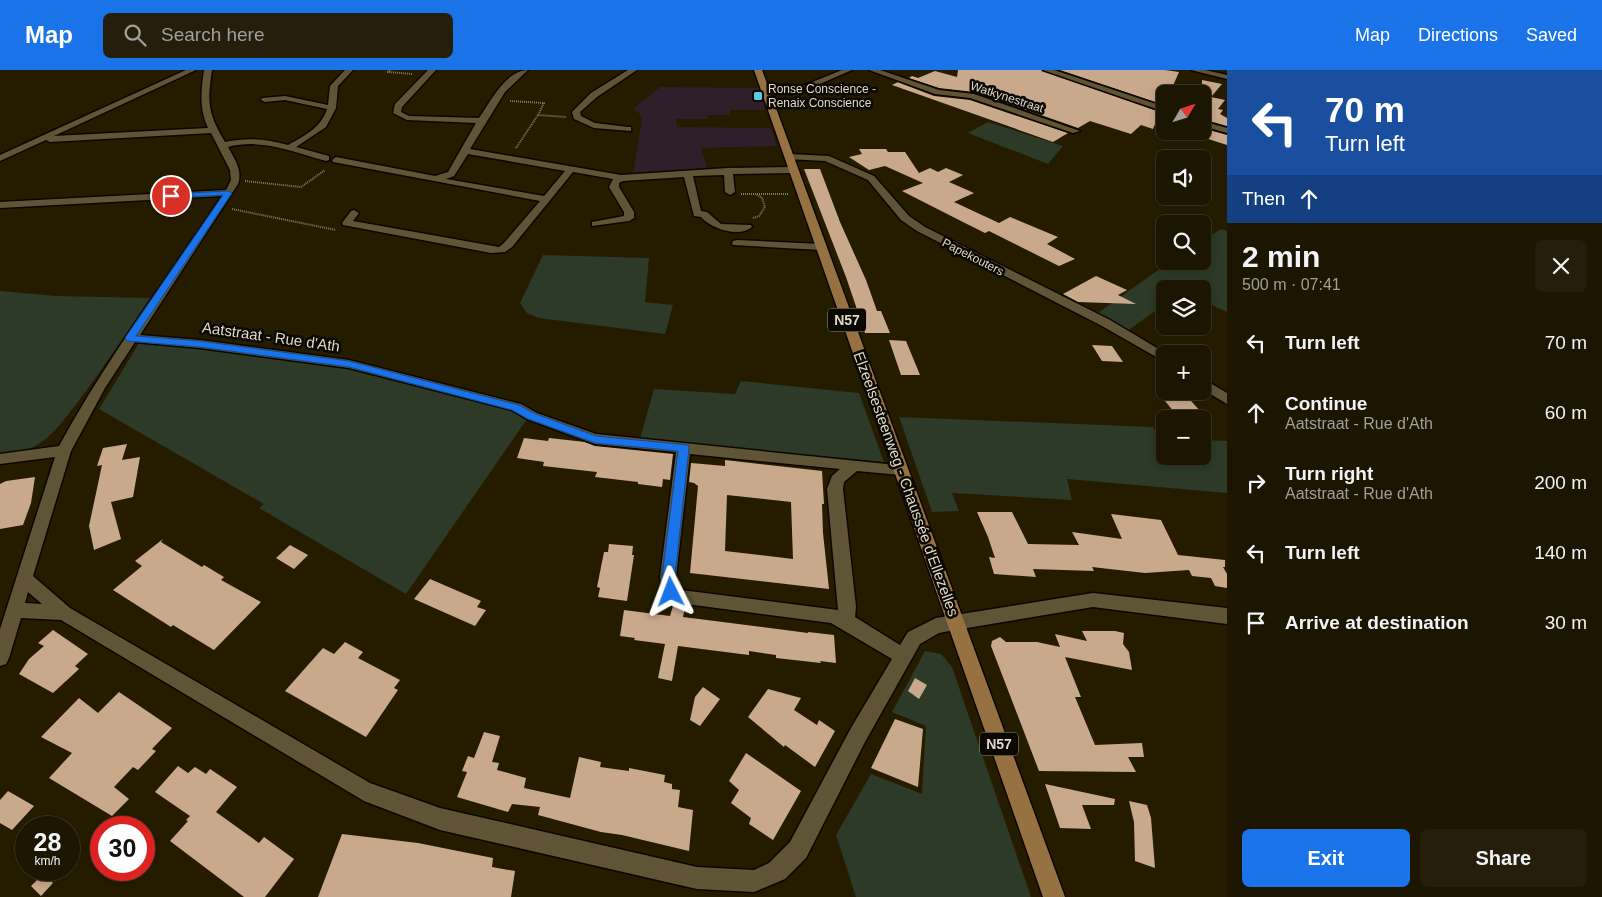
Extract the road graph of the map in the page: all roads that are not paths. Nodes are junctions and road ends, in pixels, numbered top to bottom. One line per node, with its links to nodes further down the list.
1 (192, 70): 14 (street)
2 (349, 70): 16 (street)
3 (524, 70): 21 (street)
4 (633, 70): 23 (street)
5 (758, 70): 15 (main road, Elzeelsesteenweg - Chaussée d'Ellezelles / N57)
6 (848, 70): 15 (street)
7 (873, 70): 25 (street, Watkynestraat)
8 (1047, 70): 19 (street)
9 (1194, 70): 10 (street)
10 (1210, 71): 13 (street)
11 (430, 72): 21 (street)
12 (208, 74): 14 (street); 24 (street)
13 (1227, 76)
14 (174, 78): 28 (street)
15 (765, 91): 33 (main road, Elzeelsesteenweg - Chaussée d'Ellezelles / N57)
16 (334, 96): 18 (street); 20 (street)
17 (266, 100): 18 (street)
18 (307, 103): 20 (street)
19 (1156, 107)
20 (332, 108): 31 (street)
21 (482, 121): 32 (street)
22 (1211, 126): 26 (street)
23 (628, 129)
24 (213, 130): 28 (street); 30 (street)
25 (1076, 131)
26 (1227, 131)
27 (239, 134): 29 (street)
28 (41, 139): 34 (street)
29 (254, 140): 30 (street); 31 (street)
30 (221, 146): 42 (street)
31 (289, 148): 40 (street)
32 (466, 151): 35 (street); 40 (street)
33 (790, 157): 36 (main road, Elzeelsesteenweg - Chaussée d'Ellezelles / N57); 51 (street, Papekouters)
34 (0, 158)
35 (570, 170): 39 (street); 43 (street)
36 (794, 170): 37 (street); 49 (main road, Elzeelsesteenweg - Chaussée d'Ellezelles / N57)
37 (728, 172): 38 (street); 41 (street)
38 (688, 174): 39 (street); 47 (street)
39 (621, 178): 46 (street)
40 (435, 179): 43 (street)
41 (730, 192)
42 (228, 193): 44 (street); 50 (street)
43 (547, 199): 45 (street)
44 (0, 205)
45 (354, 213)
46 (596, 224)
47 (748, 224)
48 (737, 243): 49 (street)
49 (821, 247): 58 (main road, Elzeelsesteenweg - Chaussée d'Ellezelles / N57)
50 (130, 338): 54 (street, Aatstraat - Rue d'Ath); 55 (street)
51 (1156, 353)
52 (1211, 388): 53 (street)
53 (1227, 399)
54 (684, 448): 57 (street, Aatstraat - Rue d'Ath); 63 (street)
55 (64, 451): 56 (street); 59 (street)
56 (0, 459)
57 (853, 466): 58 (street, Aatstraat - Rue d'Ath); 63 (street)
58 (901, 470): 64 (main road, Elzeelsesteenweg - Chaussée d'Ellezelles / N57)
59 (24, 578): 60 (street); 61 (street)
60 (14, 610): 61 (street); 66 (street)
61 (64, 613): 65 (street)
62 (1227, 616): 64 (street)
63 (846, 621): 65 (street)
64 (955, 622): 65 (street); 67 (main road, Elzeelsesteenweg - Chaussée d'Ellezelles / N57)
65 (903, 656)
66 (0, 658)
67 (1054, 897)

